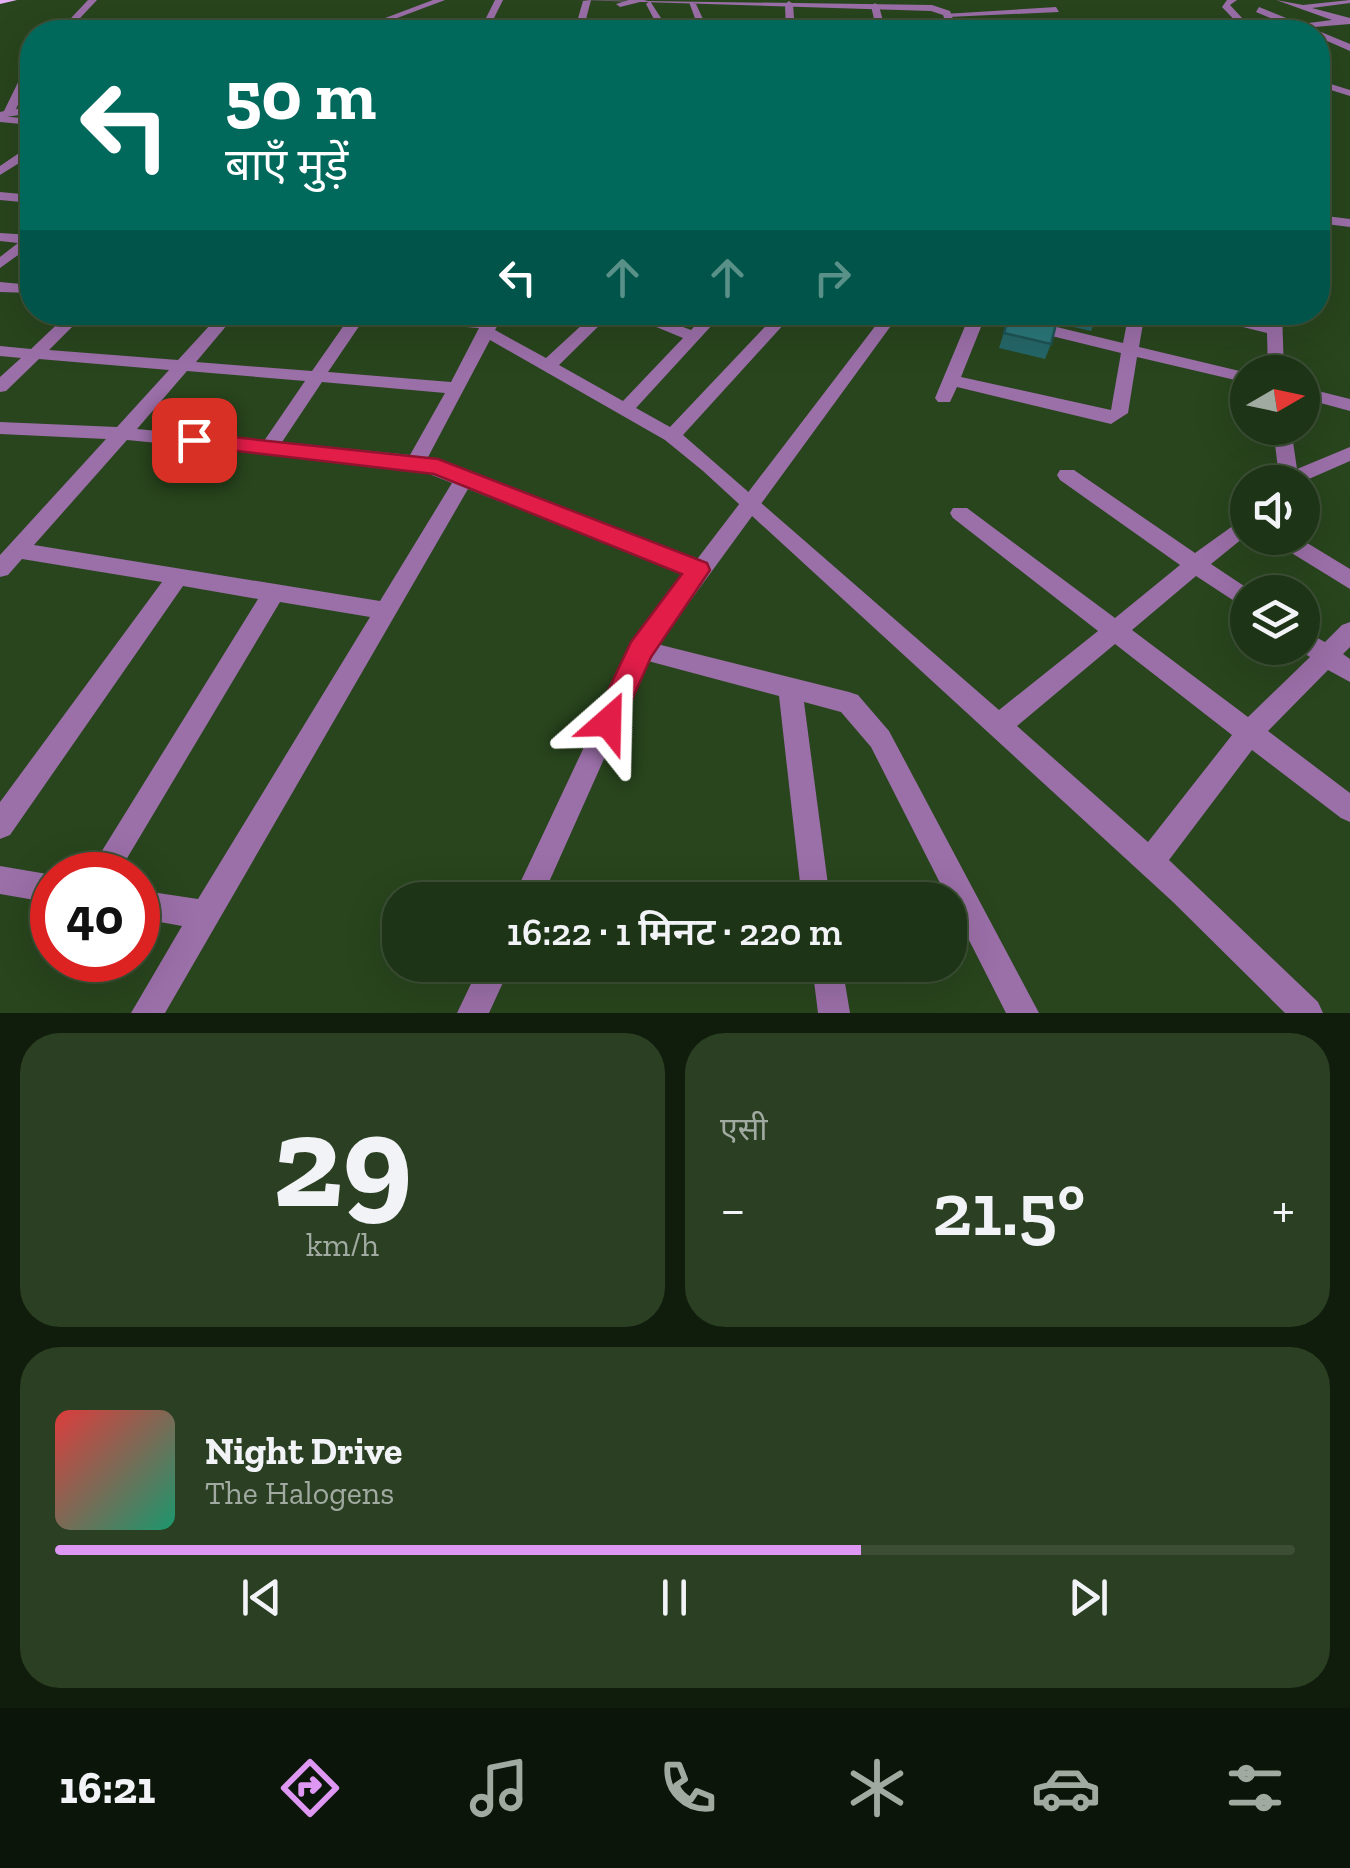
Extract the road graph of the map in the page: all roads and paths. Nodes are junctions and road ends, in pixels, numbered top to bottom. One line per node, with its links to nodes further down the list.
1 (12, 0): 7 (main road)
2 (92, 0): 21 (street)
3 (441, 0): 22 (street)
4 (989, 0): 9 (street); 20 (street)
5 (1042, 0): 18 (street)
6 (1280, 0): 16 (street)
7 (0, 1)
8 (584, 1): 11 (street)
9 (965, 1)
10 (1227, 1): 28 (street)
11 (647, 2): 13 (street)
12 (1345, 2): 16 (street)
13 (692, 4): 14 (street); 23 (street)
14 (789, 4): 15 (street); 24 (street)
15 (876, 6): 17 (street); 25 (street)
16 (1301, 7): 30 (street)
17 (944, 8): 20 (street)
18 (1056, 10): 20 (street); 27 (street)
19 (1259, 10): 29 (street)
20 (1008, 12): 26 (street)
21 (73, 20)
22 (386, 20)
23 (699, 20)
24 (790, 20)
25 (879, 20)
26 (1018, 20)
27 (1069, 20)
28 (1244, 20)
29 (1283, 20)
30 (1348, 23)
31 (1350, 48): 33 (street)
32 (1330, 51): 33 (street)
33 (1333, 51): 34 (street)
34 (1350, 58)
35 (20, 86): 36 (street)
36 (3, 116)
37 (20, 248): 38 (street)
38 (0, 264)
39 (66, 325): 56 (street)
40 (220, 325): 58 (street)
41 (352, 325): 61 (street)
42 (489, 325): 64 (street)
43 (493, 325): 59 (street)
44 (592, 325): 59 (street)
45 (664, 325): 53 (street)
46 (705, 325): 53 (street)
47 (776, 325): 71 (street)
48 (884, 325): 78 (street)
49 (974, 325): 62 (street)
50 (1027, 325): 54 (street)
51 (1135, 325): 54 (street)
52 (1274, 325): 57 (street)
53 (695, 336): 68 (street)
54 (1131, 350): 60 (street); 62 (street)
55 (0, 351): 56 (street)
56 (36, 354): 58 (street); 63 (street)
57 (1275, 355)
58 (186, 364): 61 (street); 70 (street)
59 (547, 367): 68 (street)
60 (1230, 374)
61 (315, 375): 64 (street); 72 (street)
62 (952, 380): 66 (street)
63 (0, 386)
64 (456, 388): 74 (street)
65 (1320, 397): 67 (street)
66 (944, 398)
67 (1350, 406)
68 (624, 410): 71 (street)
69 (0, 428): 70 (street)
70 (118, 434): 72 (street); 81 (street)
71 (672, 436): 78 (street)
72 (269, 446): 74 (street)
73 (1350, 453): 75 (street)
74 (416, 462): 77 (street)
75 (1320, 466)
76 (1067, 474): 83 (street)
77 (465, 478): 85 (street); 90 (street)
78 (750, 501): 85 (street); 99 (street)
79 (960, 513): 91 (street)
80 (1230, 537): 83 (street)
81 (18, 550): 84 (street); 86 (street)
82 (1311, 555): 87 (street)
83 (1197, 565): 88 (street); 91 (street)
84 (0, 569)
85 (698, 570): 94 (street)
86 (176, 579): 89 (street); 102 (street)
87 (1350, 580)
88 (1230, 588)
89 (273, 594): 90 (street); 103 (street)
90 (386, 611): 110 (street)
91 (1114, 629): 99 (street); 100 (street)
92 (1350, 632): 93 (street)
93 (1320, 644)
94 (640, 650): 98 (street); 106 (street)
95 (1320, 652): 97 (street)
96 (1300, 665): 100 (street)
97 (1350, 672)
98 (790, 688): 107 (street); 116 (street)
99 (998, 726): 104 (street)
100 (1249, 733): 101 (street); 104 (street)
101 (1350, 809)
102 (0, 824)
103 (114, 852)
104 (1150, 862): 117 (street)
105 (0, 880): 108 (street)
106 (534, 882)
107 (814, 882)
108 (30, 885)
109 (160, 908): 110 (street)
110 (205, 915): 113 (street)
111 (488, 982): 114 (street)
112 (829, 982): 115 (street)
113 (147, 1013)
114 (474, 1013)
115 (834, 1013)
116 (1023, 1013)
117 (1307, 1013)

